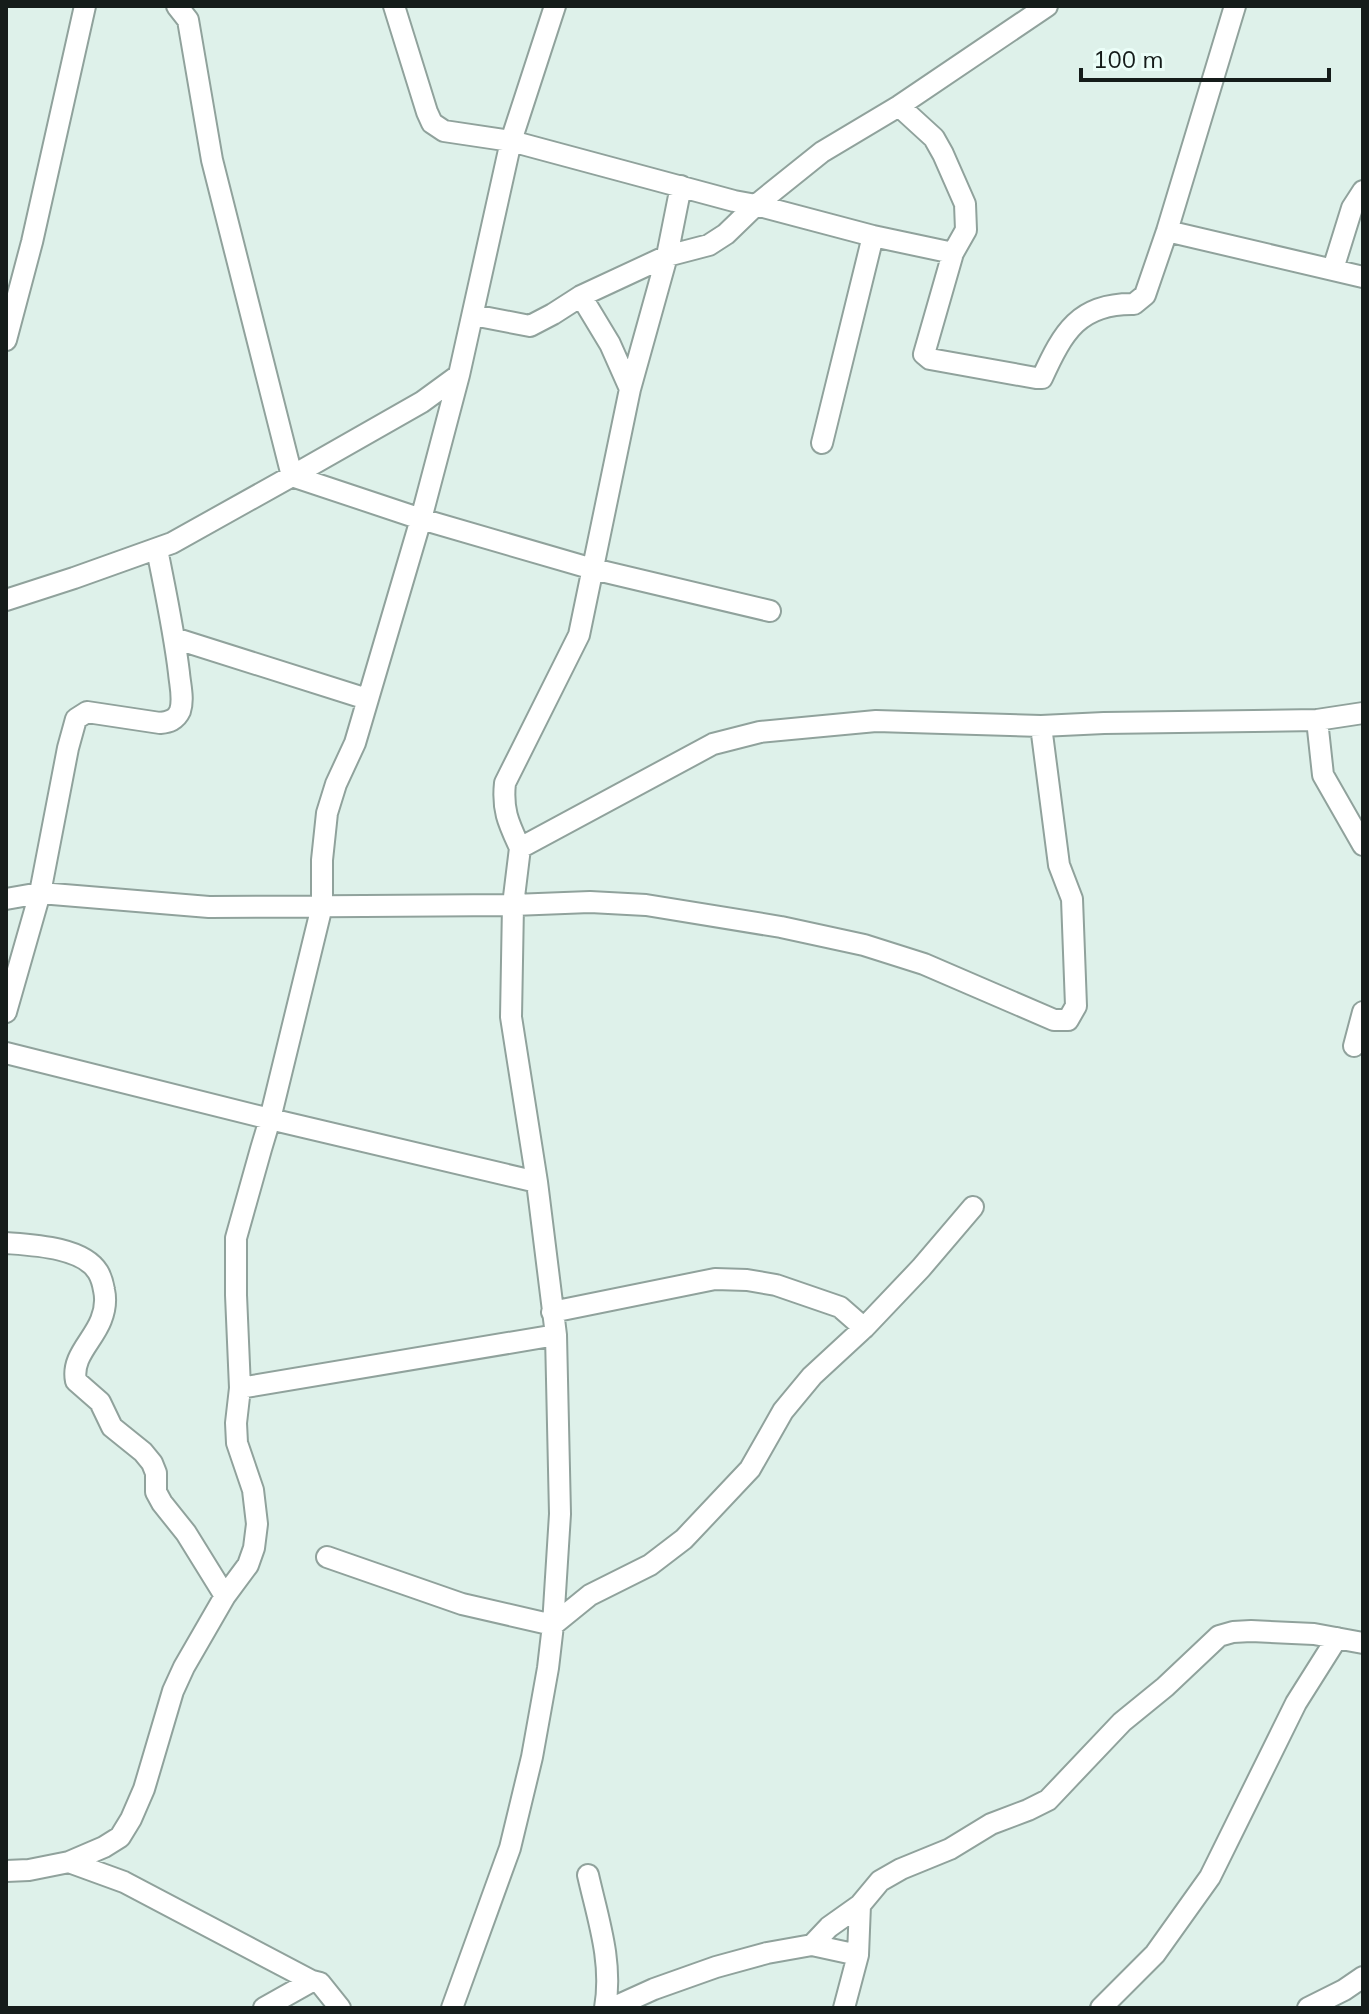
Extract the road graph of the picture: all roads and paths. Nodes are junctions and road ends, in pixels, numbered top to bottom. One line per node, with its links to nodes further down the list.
1 (85, 6): 20 (street)
2 (177, 6): 24 (street)
3 (394, 6): 8 (street)
4 (555, 6): 8 (street)
5 (1047, 6): 7 (street)
6 (1235, 6): 12 (street)
7 (899, 106): 11 (street); 14 (street)
8 (511, 141): 9 (street); 19 (street)
9 (681, 186): 11 (street); 15 (street)
10 (1363, 191): 16 (street)
11 (756, 205): 13 (street); 15 (street)
12 (1167, 231): 14 (street); 16 (street)
13 (873, 236): 14 (street); 23 (street)
14 (953, 253)
15 (667, 256): 18 (street); 22 (street)
16 (1333, 269): 17 (street)
17 (1363, 277)
18 (581, 296): 19 (street); 22 (street)
19 (473, 315): 21 (street)
20 (6, 340)
21 (459, 375): 24 (street); 25 (street)
22 (630, 389): 27 (street)
23 (822, 443)
24 (292, 476): 25 (street); 26 (street)
25 (421, 519): 27 (street); 31 (street)
26 (157, 549): 28 (street); 30 (street)
27 (593, 569): 29 (street); 36 (street)
28 (6, 600)
29 (770, 611)
30 (174, 638): 31 (street); 37 (street)
31 (367, 699): 40 (street)
32 (1363, 713): 33 (street)
33 (1317, 720): 34 (street); 35 (street)
34 (1041, 726): 36 (street); 39 (street)
35 (1363, 845)
36 (520, 848): 39 (street)
37 (40, 893): 38 (street); 40 (street); 41 (street)
38 (6, 899)
39 (513, 905): 40 (street); 46 (street)
40 (322, 906): 45 (street)
41 (6, 1012)
42 (1363, 1012): 43 (street)
43 (1354, 1046)
44 (6, 1053): 45 (street)
45 (270, 1119): 46 (street); 52 (street)
46 (537, 1182): 49 (street)
47 (973, 1207): 50 (street)
48 (6, 1243): 54 (street)
49 (552, 1312): 50 (street); 51 (street)
50 (864, 1328): 55 (street)
51 (556, 1335): 52 (street); 55 (street)
52 (240, 1388): 54 (street)
53 (327, 1557): 55 (street)
54 (225, 1596): 58 (street)
55 (553, 1625): 68 (street)
56 (1337, 1638): 57 (street); 61 (street); 72 (street)
57 (1363, 1643)
58 (69, 1862): 59 (street); 65 (street)
59 (6, 1871)
60 (588, 1875): 69 (street)
61 (860, 1905): 62 (street); 63 (street)
62 (812, 1945): 63 (street); 70 (street)
63 (858, 1955): 71 (street)
64 (1363, 1977): 73 (street)
65 (312, 1981): 66 (street); 67 (street)
66 (264, 2008)
67 (340, 2008)
68 (452, 2008)
69 (605, 2008)
70 (612, 2008)
71 (844, 2008)
72 (1101, 2008)
73 (1308, 2008)

